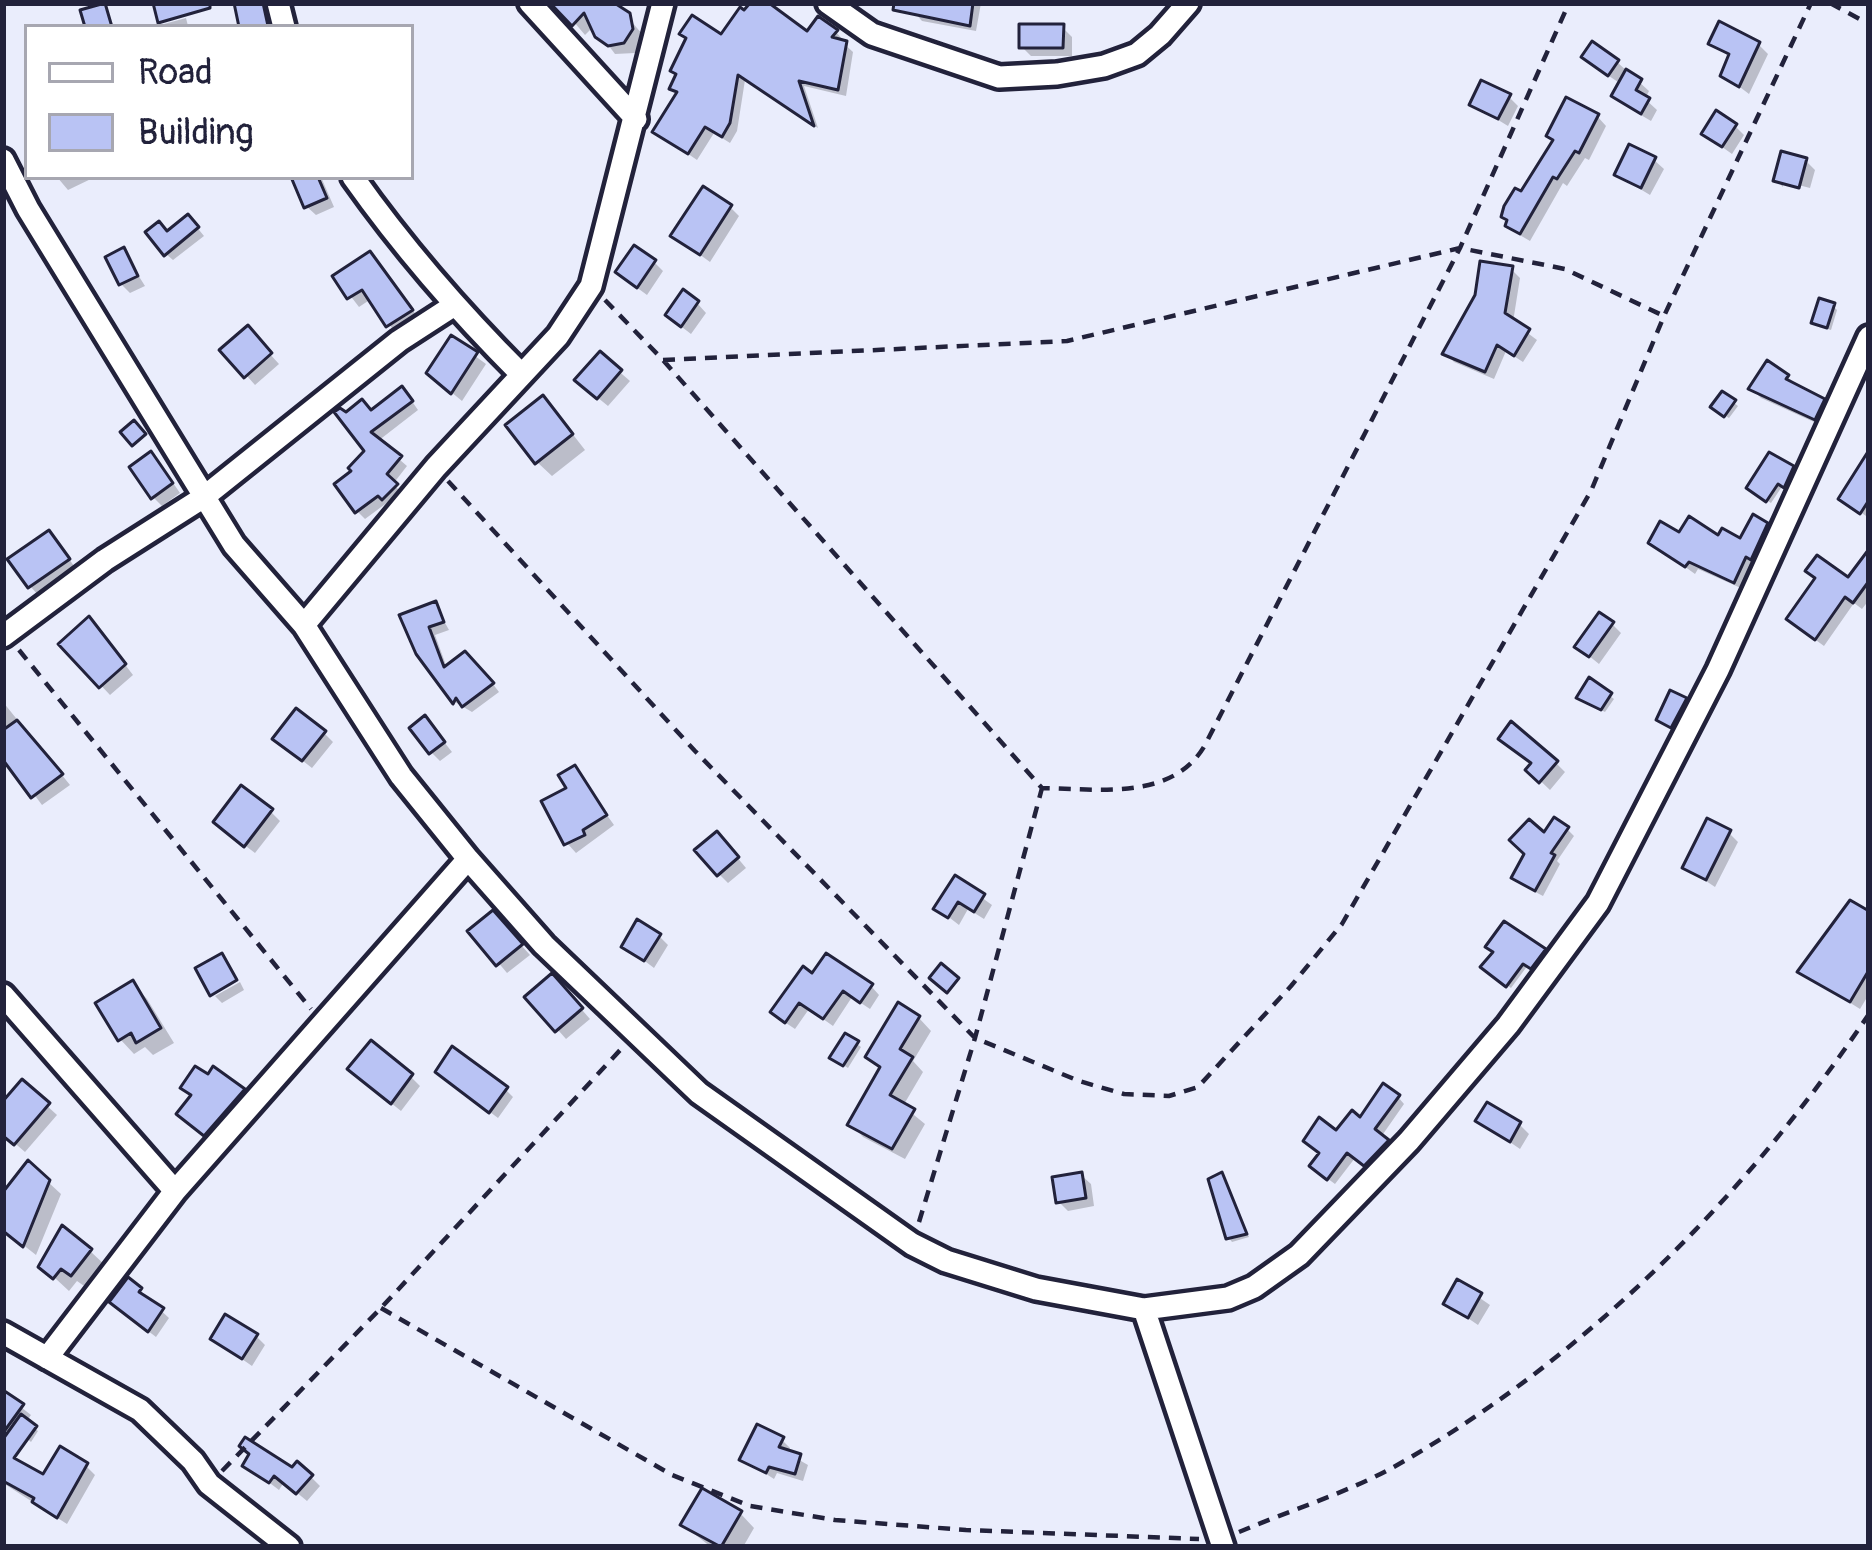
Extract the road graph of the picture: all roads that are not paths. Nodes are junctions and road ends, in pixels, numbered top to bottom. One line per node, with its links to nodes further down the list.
1 (530, 3): 5 (street)
2 (664, 3): 5 (street)
3 (828, 3): 4 (street)
4 (1188, 3)
5 (636, 119): 10 (street)
6 (3, 160): 11 (street)
7 (354, 180): 8 (street)
8 (453, 306): 10 (street); 11 (street)
9 (1869, 337): 17 (street)
10 (521, 374): 12 (street)
11 (204, 497): 12 (street); 13 (street)
12 (304, 625): 14 (street)
13 (4, 635)
14 (468, 859): 16 (street); 17 (street)
15 (3, 995): 16 (street)
16 (175, 1191): 19 (street)
17 (1144, 1309): 21 (street)
18 (3, 1333): 19 (street)
19 (47, 1358): 20 (street)
20 (289, 1547)
21 (1223, 1547)

